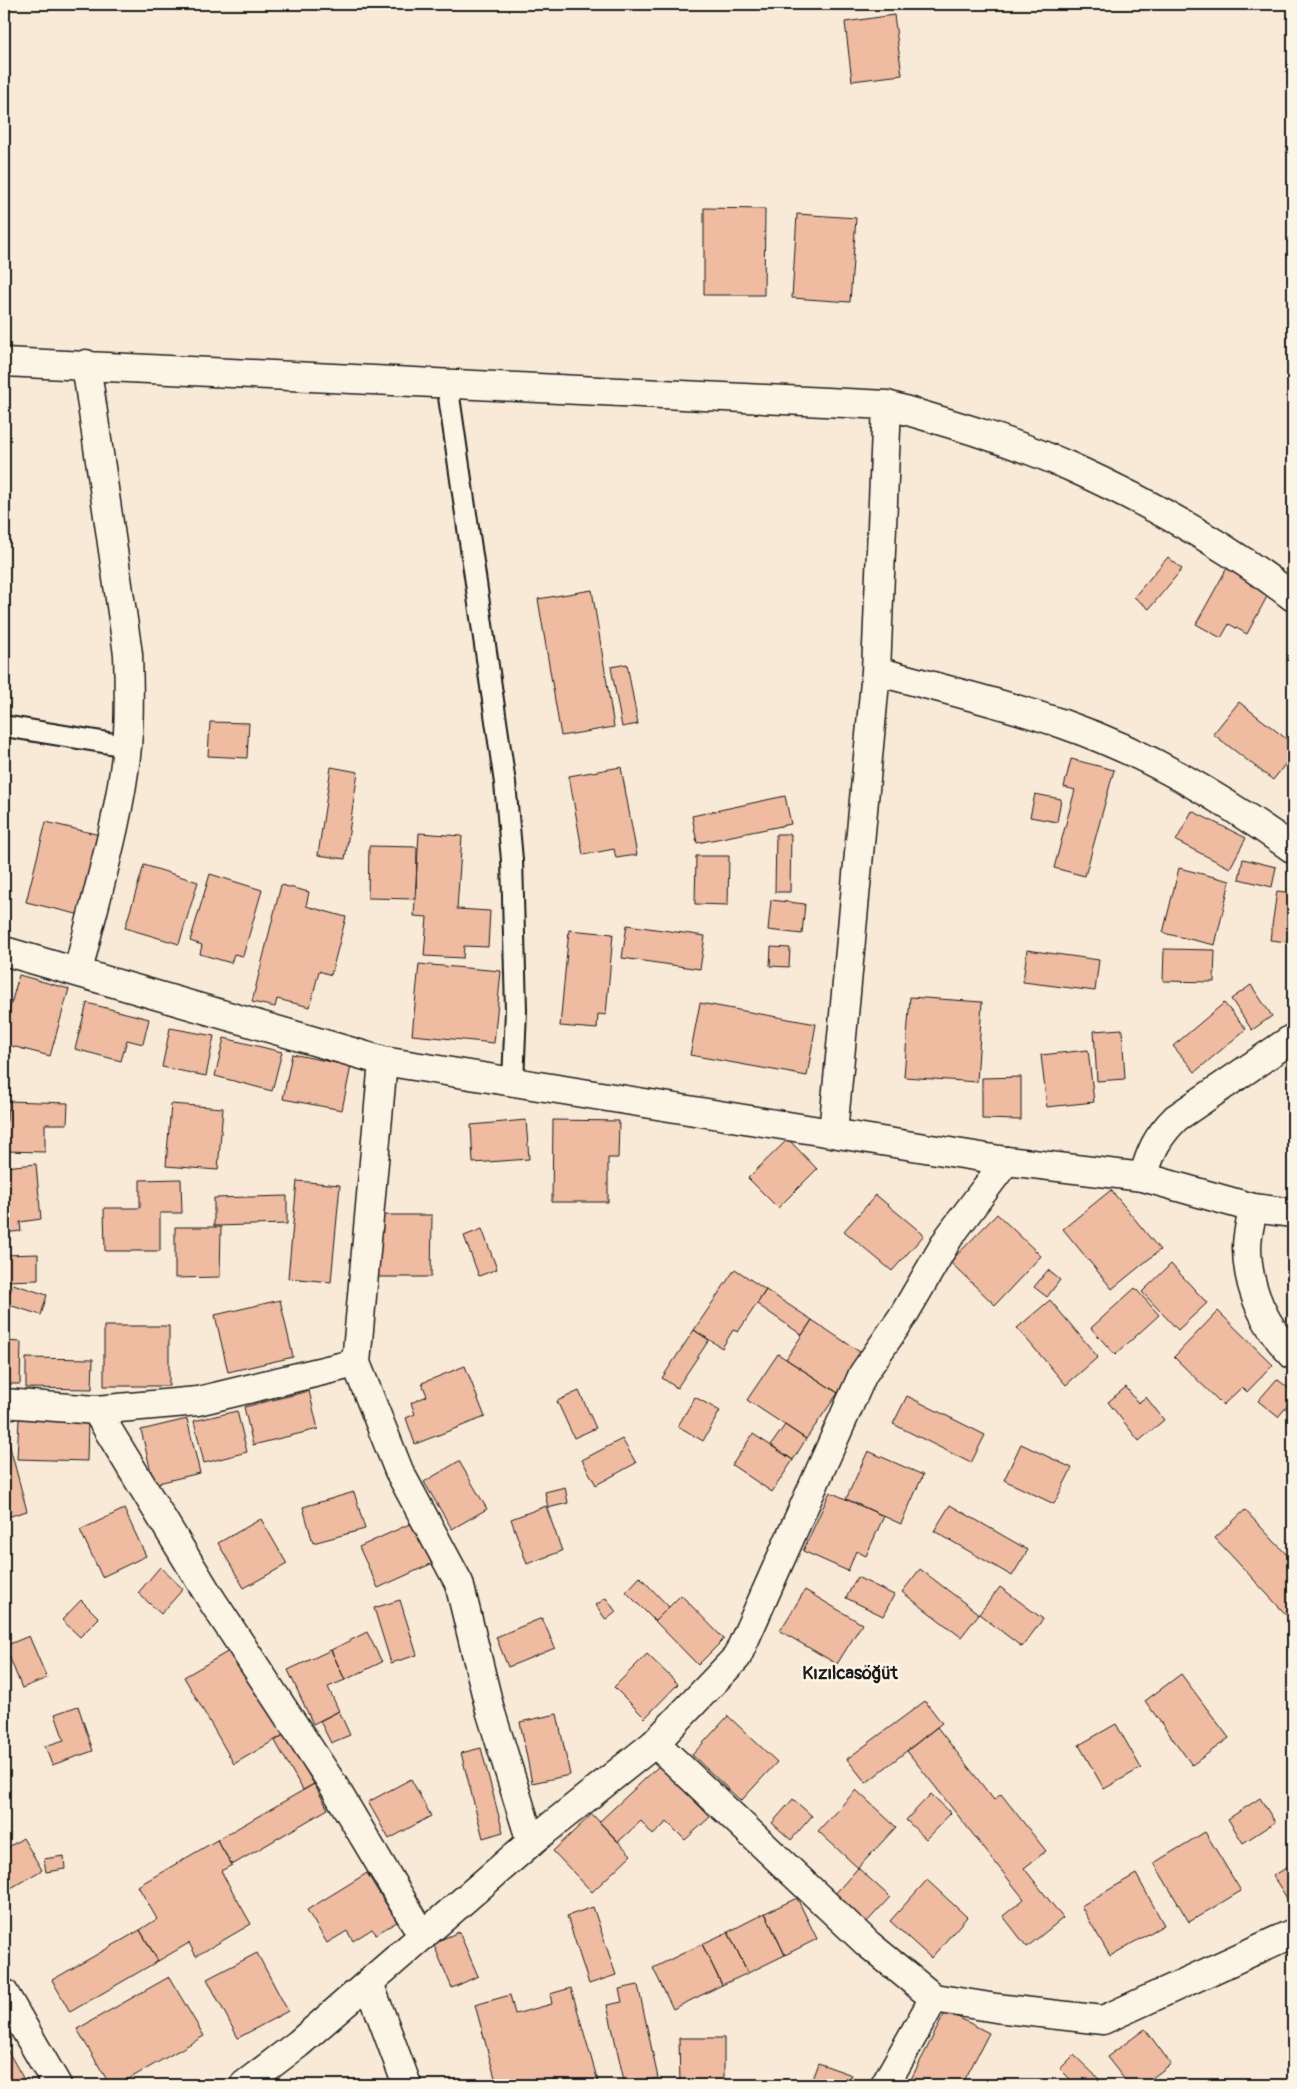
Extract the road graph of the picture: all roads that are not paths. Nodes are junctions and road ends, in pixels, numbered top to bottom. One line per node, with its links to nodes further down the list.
1 (4, 362): 2 (street)
2 (86, 364): 3 (street); 8 (street)
3 (447, 383): 4 (street); 14 (lane)
4 (887, 405): 5 (street); 6 (street)
5 (1293, 597)
6 (876, 671): 9 (street); 15 (street)
7 (4, 726): 8 (lane)
8 (127, 746): 11 (street)
9 (1293, 849)
10 (4, 951): 11 (street)
11 (78, 972): 13 (street)
12 (1293, 1038): 17 (street)
13 (383, 1061): 14 (street); 21 (street)
14 (513, 1082): 15 (street)
15 (833, 1133): 16 (street)
16 (1006, 1161): 17 (street); 24 (street)
17 (1143, 1177): 18 (street)
18 (1253, 1208): 19 (street); 20 (street)
19 (1293, 1213)
20 (1293, 1356)
21 (356, 1363): 23 (street); 25 (street)
22 (4, 1403): 23 (street)
23 (96, 1410): 27 (street)
24 (654, 1743): 25 (street); 30 (street)
25 (531, 1842): 27 (street)
26 (1293, 1933): 30 (street)
27 (423, 1936): 28 (street)
28 (369, 1983): 32 (street); 33 (street)
29 (4, 1993): 31 (street)
30 (934, 1998): 34 (street)
31 (57, 2085)
32 (244, 2085)
33 (408, 2085)
34 (885, 2085)

